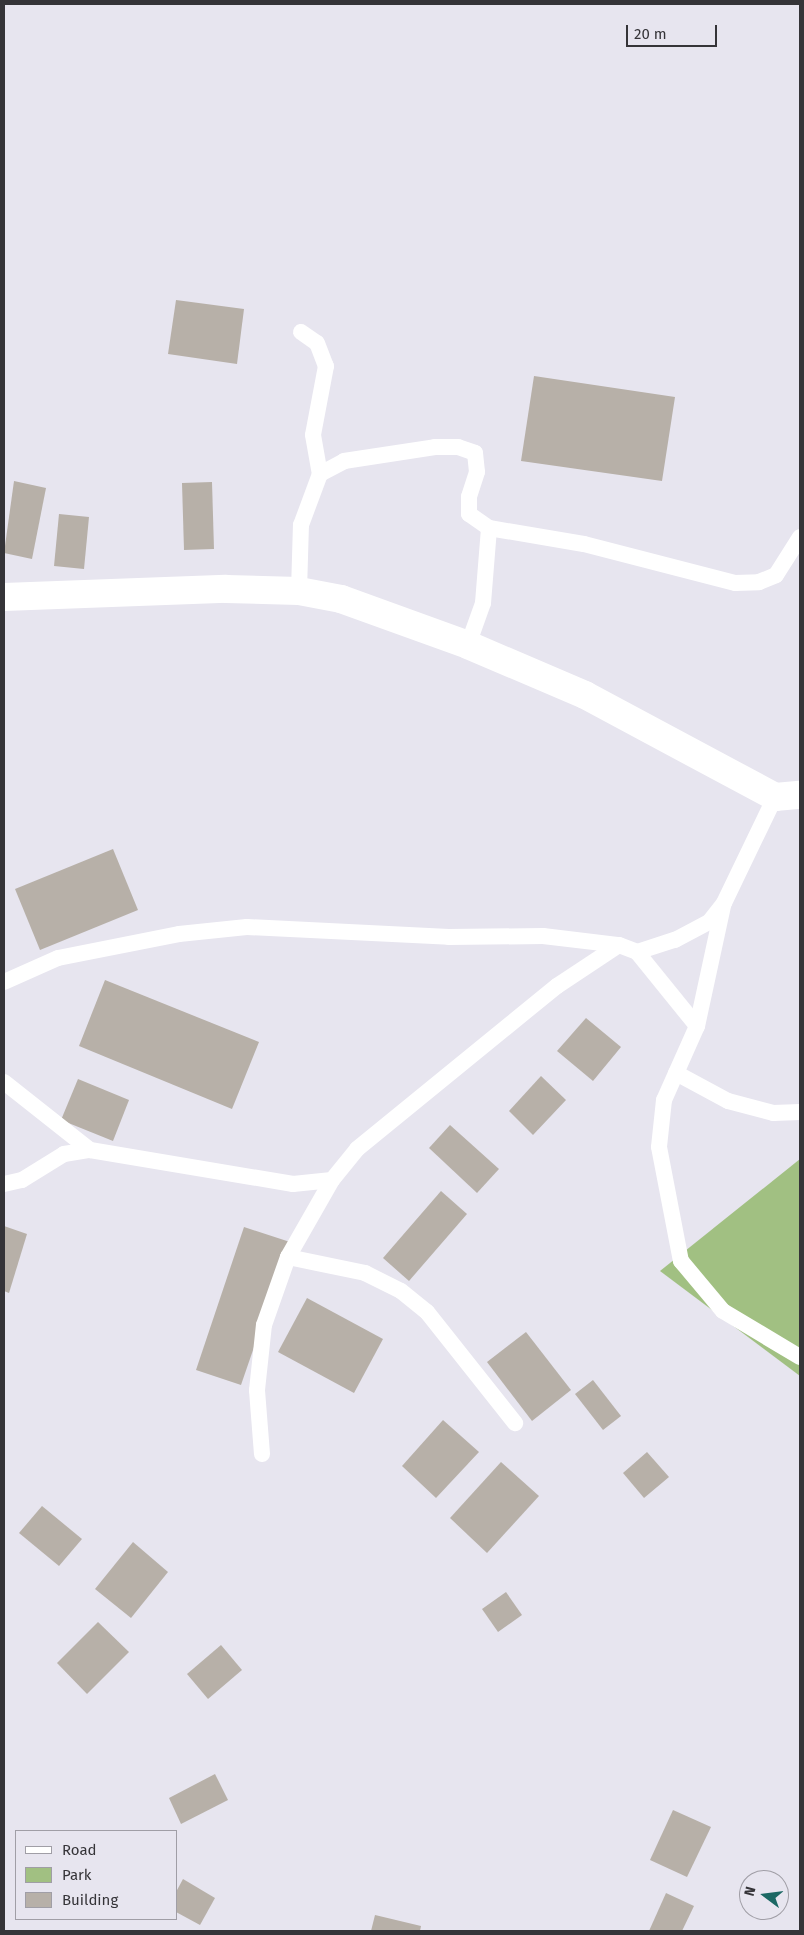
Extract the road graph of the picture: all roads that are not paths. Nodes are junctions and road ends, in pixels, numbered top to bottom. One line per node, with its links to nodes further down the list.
1 (301, 332): 2 (lane)
2 (320, 474): 3 (lane); 5 (lane)
3 (489, 528): 4 (lane); 7 (lane)
4 (800, 537)
5 (298, 591): 6 (street); 7 (street)
6 (4, 597)
7 (468, 645): 8 (street)
8 (788, 796): 9 (lane)
9 (724, 903): 11 (lane); 13 (lane)
10 (619, 945): 11 (lane); 12 (lane); 18 (lane)
11 (637, 952): 13 (lane)
12 (4, 982)
13 (697, 1026): 14 (lane)
14 (676, 1073): 16 (lane); 21 (lane)
15 (4, 1082): 17 (lane)
16 (800, 1112)
17 (90, 1150): 18 (lane); 19 (lane)
18 (332, 1180): 20 (lane)
19 (4, 1184)
20 (288, 1257): 22 (lane); 23 (lane)
21 (800, 1357)
22 (515, 1423)
23 (262, 1454)

